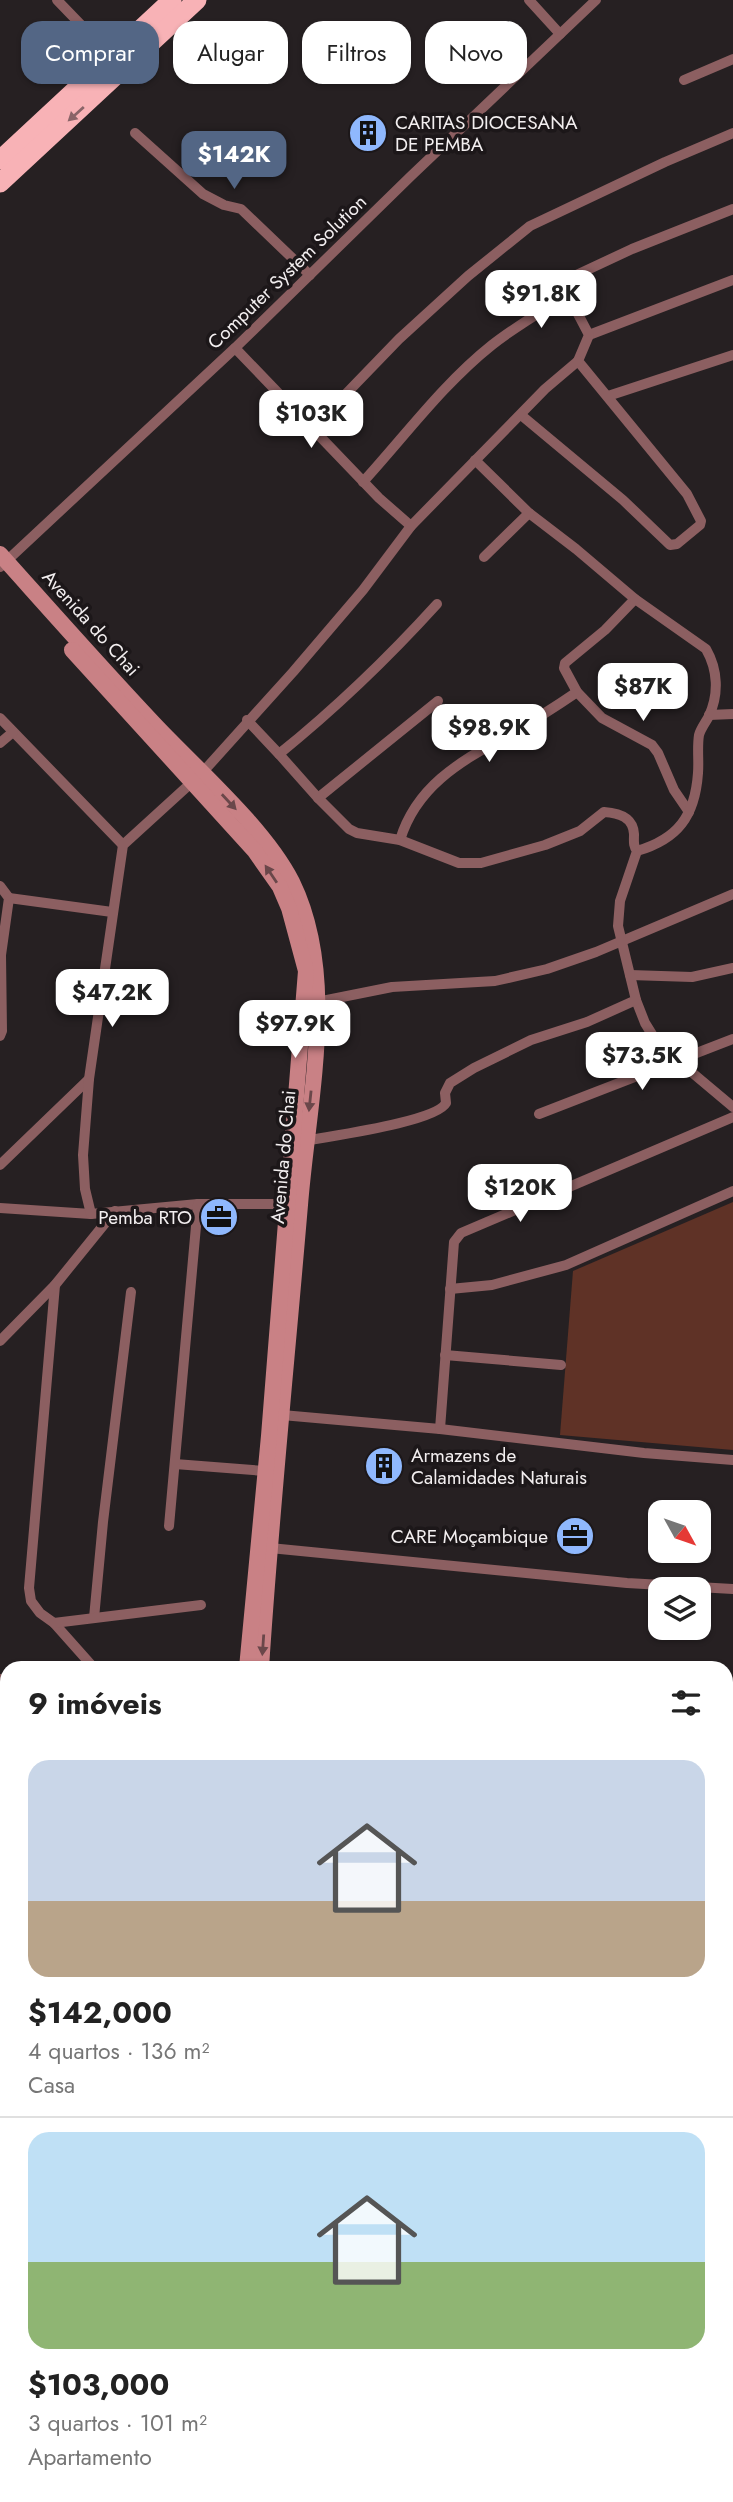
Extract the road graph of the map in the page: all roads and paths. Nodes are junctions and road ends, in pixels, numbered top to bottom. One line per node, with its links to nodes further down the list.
1 (57, 0): 6 (street)
2 (172, 0): 7 (highway)
3 (196, 0): 8 (highway)
4 (529, 0): 9 (street)
5 (596, 0): 9 (street, Computer System Solution)
6 (77, 21)
7 (150, 21)
8 (159, 31)
9 (560, 34): 19 (street, Computer System Solution)
10 (733, 59): 11 (street)
11 (684, 80)
12 (95, 84): 16 (highway)
13 (96, 84): 17 (highway, one-way to 17)
14 (733, 132): 28 (street)
15 (135, 133): 19 (street)
16 (0, 160)
17 (0, 183)
18 (733, 209): 21 (street)
19 (310, 275): 23 (street, Computer System Solution)
20 (733, 280): 22 (street)
21 (568, 295): 22 (street); 30 (street)
22 (589, 335): 25 (street)
23 (235, 348): 28 (street); 34 (street, Computer System Solution)
24 (733, 355): 26 (street)
25 (578, 361): 26 (street); 27 (street)
26 (608, 396): 27 (street)
27 (521, 415): 29 (street)
28 (313, 428): 30 (street)
29 (475, 460): 31 (street); 32 (street)
30 (363, 482): 32 (street)
31 (529, 513): 33 (street); 35 (street)
32 (411, 526): 42 (street)
33 (484, 557)
34 (2, 563): 46 (main road, Avenida do Chai)
35 (635, 599): 37 (street); 40 (street)
36 (437, 604): 45 (street)
37 (577, 692): 48 (street); 49 (street)
38 (438, 701): 47 (street)
39 (733, 714): 40 (street)
40 (709, 715): 48 (street)
41 (0, 718): 43 (street)
42 (247, 720): 45 (street); 46 (street)
43 (13, 732): 44 (street); 50 (street)
44 (0, 743)
45 (279, 754): 47 (street)
46 (197, 777): 50 (street); 61 (main road, Avenida do Chai)
47 (318, 798): 49 (street)
48 (689, 812): 51 (street)
49 (400, 840): 51 (street)
50 (123, 845): 55 (street)
51 (637, 851): 56 (street)
52 (0, 886): 54 (street)
53 (733, 894): 56 (street)
54 (9, 898): 55 (street); 57 (street)
55 (112, 912): 65 (street)
56 (621, 942): 59 (street); 61 (street)
57 (0, 955): 62 (street)
58 (733, 968): 59 (street)
59 (630, 975): 60 (street)
60 (636, 1000): 64 (street); 69 (street)
61 (311, 1003): 69 (main road, Avenida do Chai, one-way to 69); 73 (main road, Avenida do Chai)
62 (0, 1036)
63 (733, 1039): 64 (street)
64 (678, 1061): 66 (street); 67 (street)
65 (89, 1079): 70 (street); 76 (street)
66 (733, 1107)
67 (539, 1114)
68 (733, 1116): 78 (street)
69 (305, 1141): 83 (main road, Avenida do Chai)
70 (0, 1165)
71 (733, 1191): 78 (street)
72 (198, 1204): 73 (street); 75 (street); 86 (street)
73 (286, 1204): 87 (main road, Avenida do Chai)
74 (0, 1208): 76 (street)
75 (115, 1211): 76 (street); 77 (street)
76 (91, 1214)
77 (55, 1285): 80 (street); 93 (street)
78 (450, 1289): 81 (street)
79 (131, 1292): 92 (street)
80 (0, 1341)
81 (445, 1355): 82 (street); 84 (street)
82 (561, 1365)
83 (282, 1415): 84 (street); 89 (main road, Avenida do Chai)
84 (440, 1429): 85 (street)
85 (733, 1460)
86 (175, 1464): 87 (street); 88 (street)
87 (265, 1471): 95 (main road, Avenida do Chai)
88 (169, 1526)
89 (271, 1548): 90 (street); 96 (main road, Avenida do Chai, one-way to 96)
90 (733, 1589)
91 (201, 1605): 92 (street)
92 (94, 1618): 93 (street)
93 (54, 1623): 94 (street)
94 (88, 1661)
95 (248, 1661)
96 (262, 1661)

